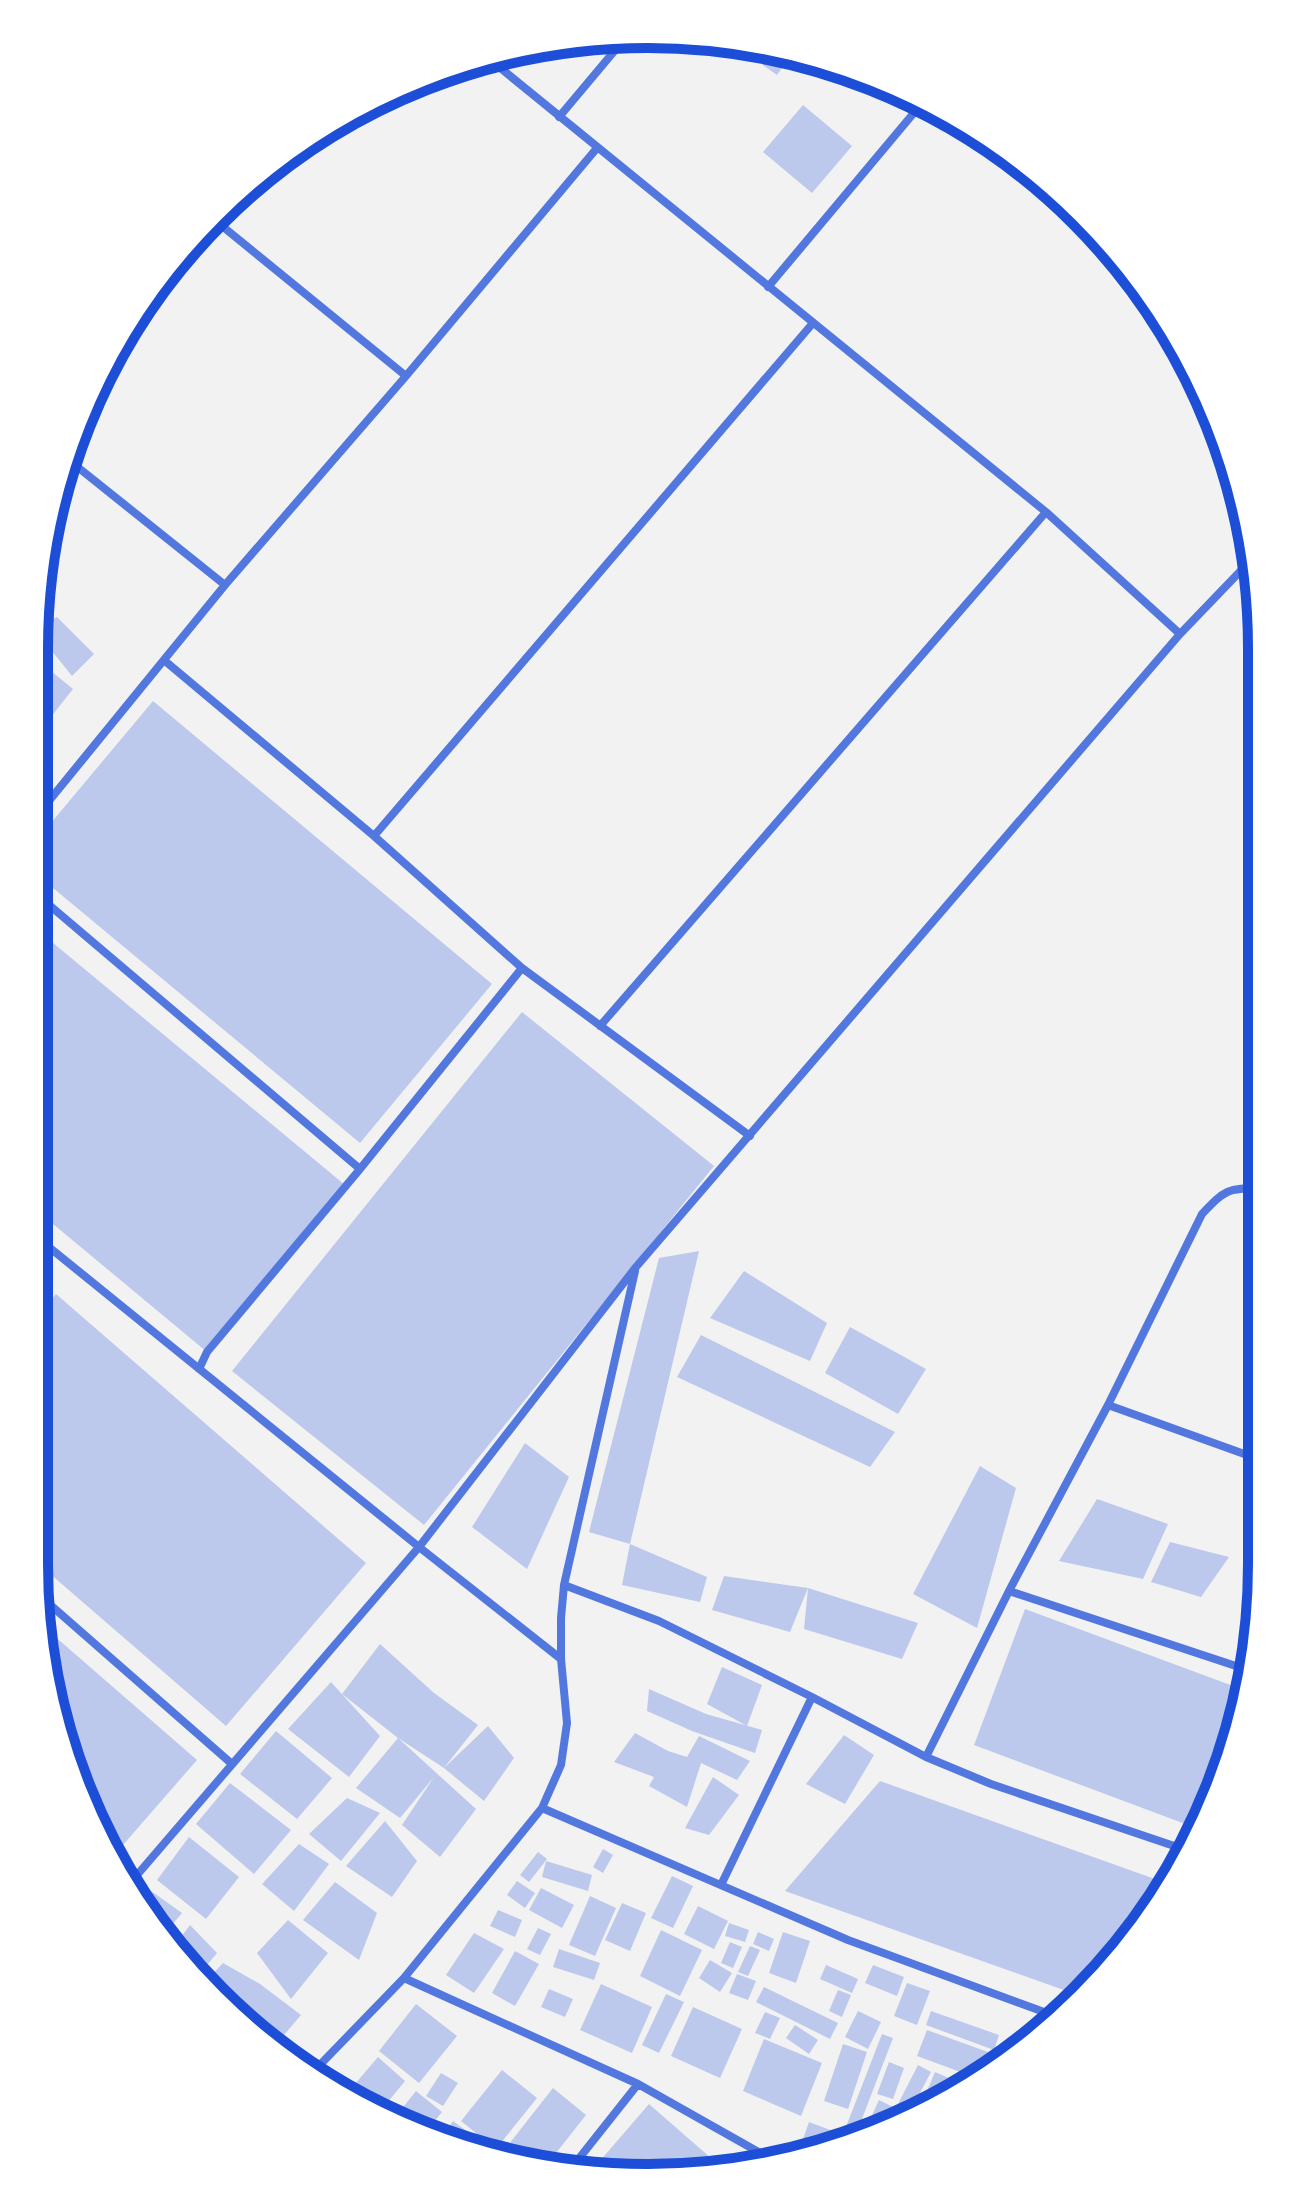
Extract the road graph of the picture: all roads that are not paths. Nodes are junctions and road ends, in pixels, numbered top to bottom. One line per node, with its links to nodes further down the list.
1 (616, 49): 4 (street)
2 (499, 67): 4 (street)
3 (915, 111): 7 (street)
4 (559, 117): 5 (street)
5 (597, 148): 7 (street); 9 (street)
6 (222, 226): 9 (street)
7 (768, 287): 8 (street)
8 (813, 323): 11 (street); 17 (street)
9 (406, 376): 13 (street)
10 (76, 466): 13 (street)
11 (1046, 512): 14 (street); 20 (street)
12 (1243, 569): 14 (street)
13 (225, 585): 15 (street)
14 (1180, 634): 21 (street)
15 (165, 661): 16 (street); 17 (street)
16 (48, 802)
17 (374, 836): 19 (street)
18 (48, 904): 22 (street)
19 (522, 968): 20 (street); 22 (street)
20 (600, 1026): 21 (street)
21 (750, 1136): 25 (street)
22 (360, 1169): 26 (street)
23 (1248, 1188): 27 (street)
24 (48, 1246): 26 (street)
25 (636, 1267): 29 (street); 30 (street)
26 (199, 1369): 29 (street)
27 (1108, 1405): 28 (street); 31 (street)
28 (1248, 1455)
29 (419, 1547): 33 (street); 37 (street)
30 (564, 1585): 33 (street); 35 (street)
31 (1009, 1591): 34 (street); 36 (street)
32 (49, 1604): 37 (street)
33 (561, 1659): 38 (street)
34 (1239, 1667)
35 (812, 1697): 36 (street); 41 (street)
36 (926, 1757): 39 (street)
37 (232, 1764): 40 (street)
38 (542, 1808): 41 (street); 42 (street)
39 (1177, 1847)
40 (136, 1876)
41 (721, 1885): 43 (street)
42 (404, 1978): 44 (street); 45 (street)
43 (1046, 2013)
44 (319, 2066)
45 (638, 2084): 46 (street); 47 (street)
46 (760, 2153)
47 (578, 2160)

